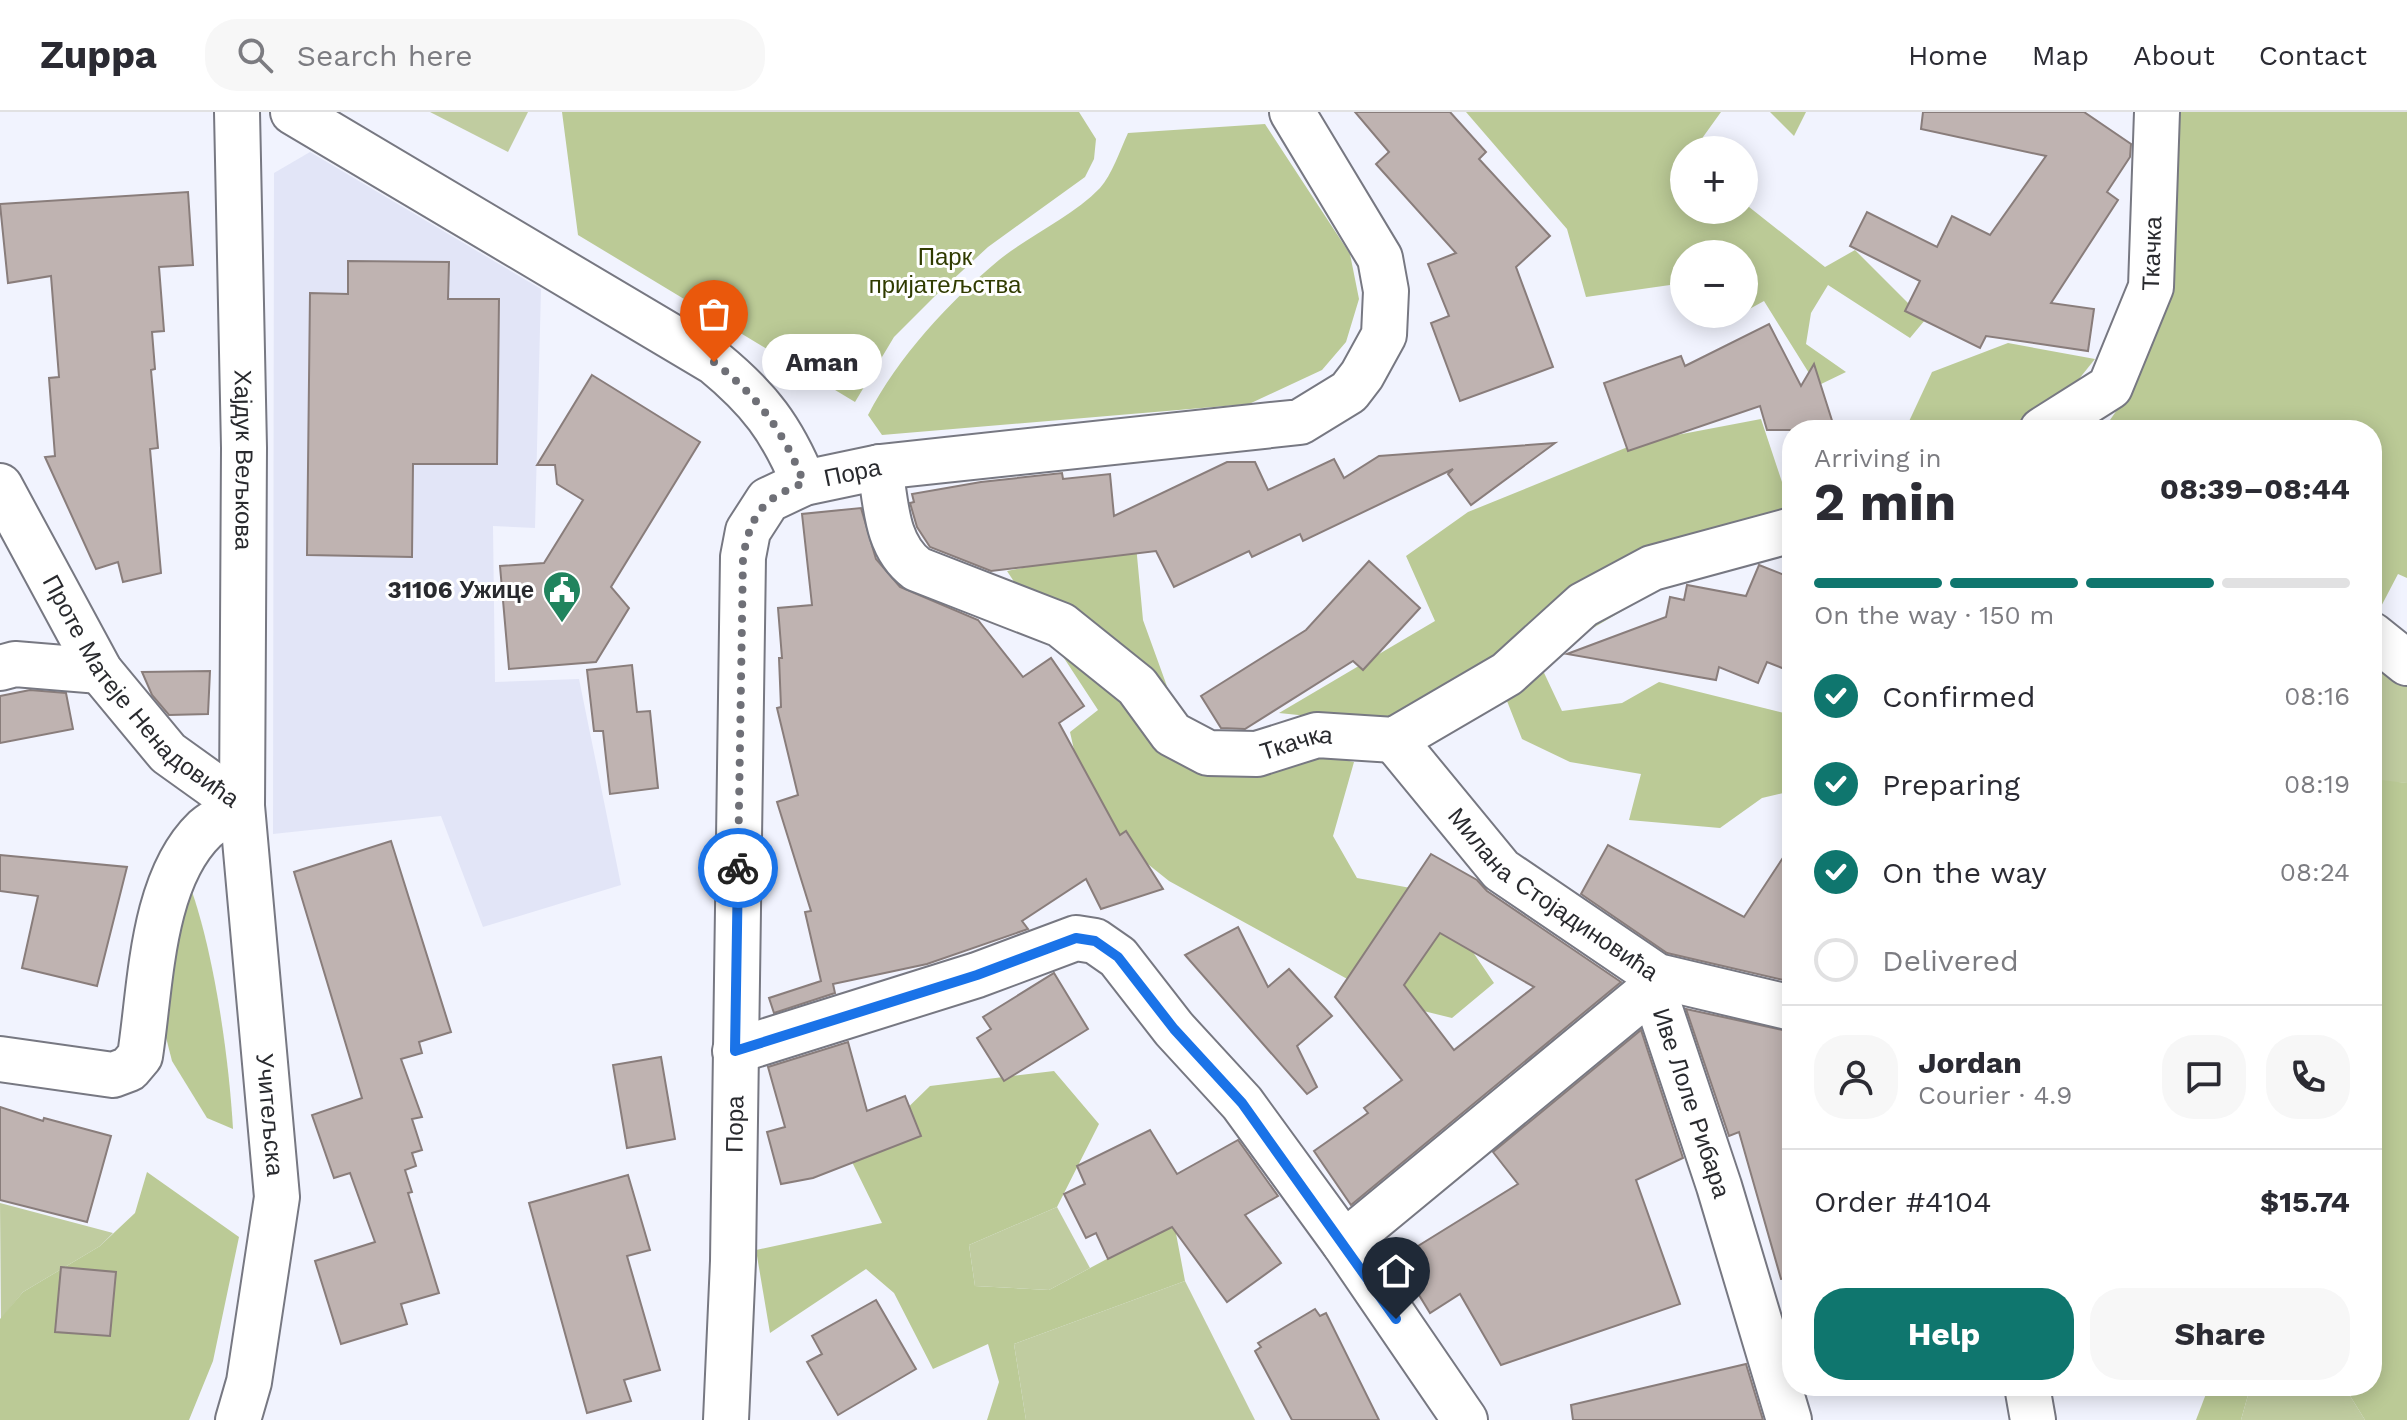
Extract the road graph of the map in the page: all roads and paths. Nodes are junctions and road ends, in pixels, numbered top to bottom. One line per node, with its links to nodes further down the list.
1 (237, 112): 17 (street, Хајдук Вељкова)
2 (293, 112): 9 (street)
3 (1292, 112): 8 (street, Пора)
4 (2157, 112): 5 (street, Ткачка)
5 (2110, 387): 6 (street); 7 (street, Ткачка)
6 (2058, 420)
7 (2096, 420)
8 (880, 467): 9 (street, Пора); 16 (street, Ткачка)
9 (804, 483): 20 (street, Пора)
10 (0, 486): 15 (street, Проте Матеје Ненадовића)
11 (1782, 533): 16 (street)
12 (2382, 643): 13 (street)
13 (2407, 663)
14 (0, 668): 15 (street)
15 (100, 671): 17 (street, Проте Матеје Ненадовића)
16 (1394, 740): 18 (street, Милана Стојадиновића)
17 (242, 806): 21 (street, Проте Матеје Ненадовића); 24 (street, Учитељска)
18 (1655, 982): 19 (street, Милана Стојадиновића); 22 (street, Иве Лоле Рибара); 27 (street, Иве Лоле Рибара)
19 (1782, 1006)
20 (735, 1051): 22 (street); 25 (street, Пора)
21 (0, 1059)
22 (1344, 1243): 26 (street)
23 (2029, 1396): 28 (street)
24 (238, 1420)
25 (726, 1420)
26 (1465, 1420)
27 (1789, 1420)
28 (2033, 1420)

